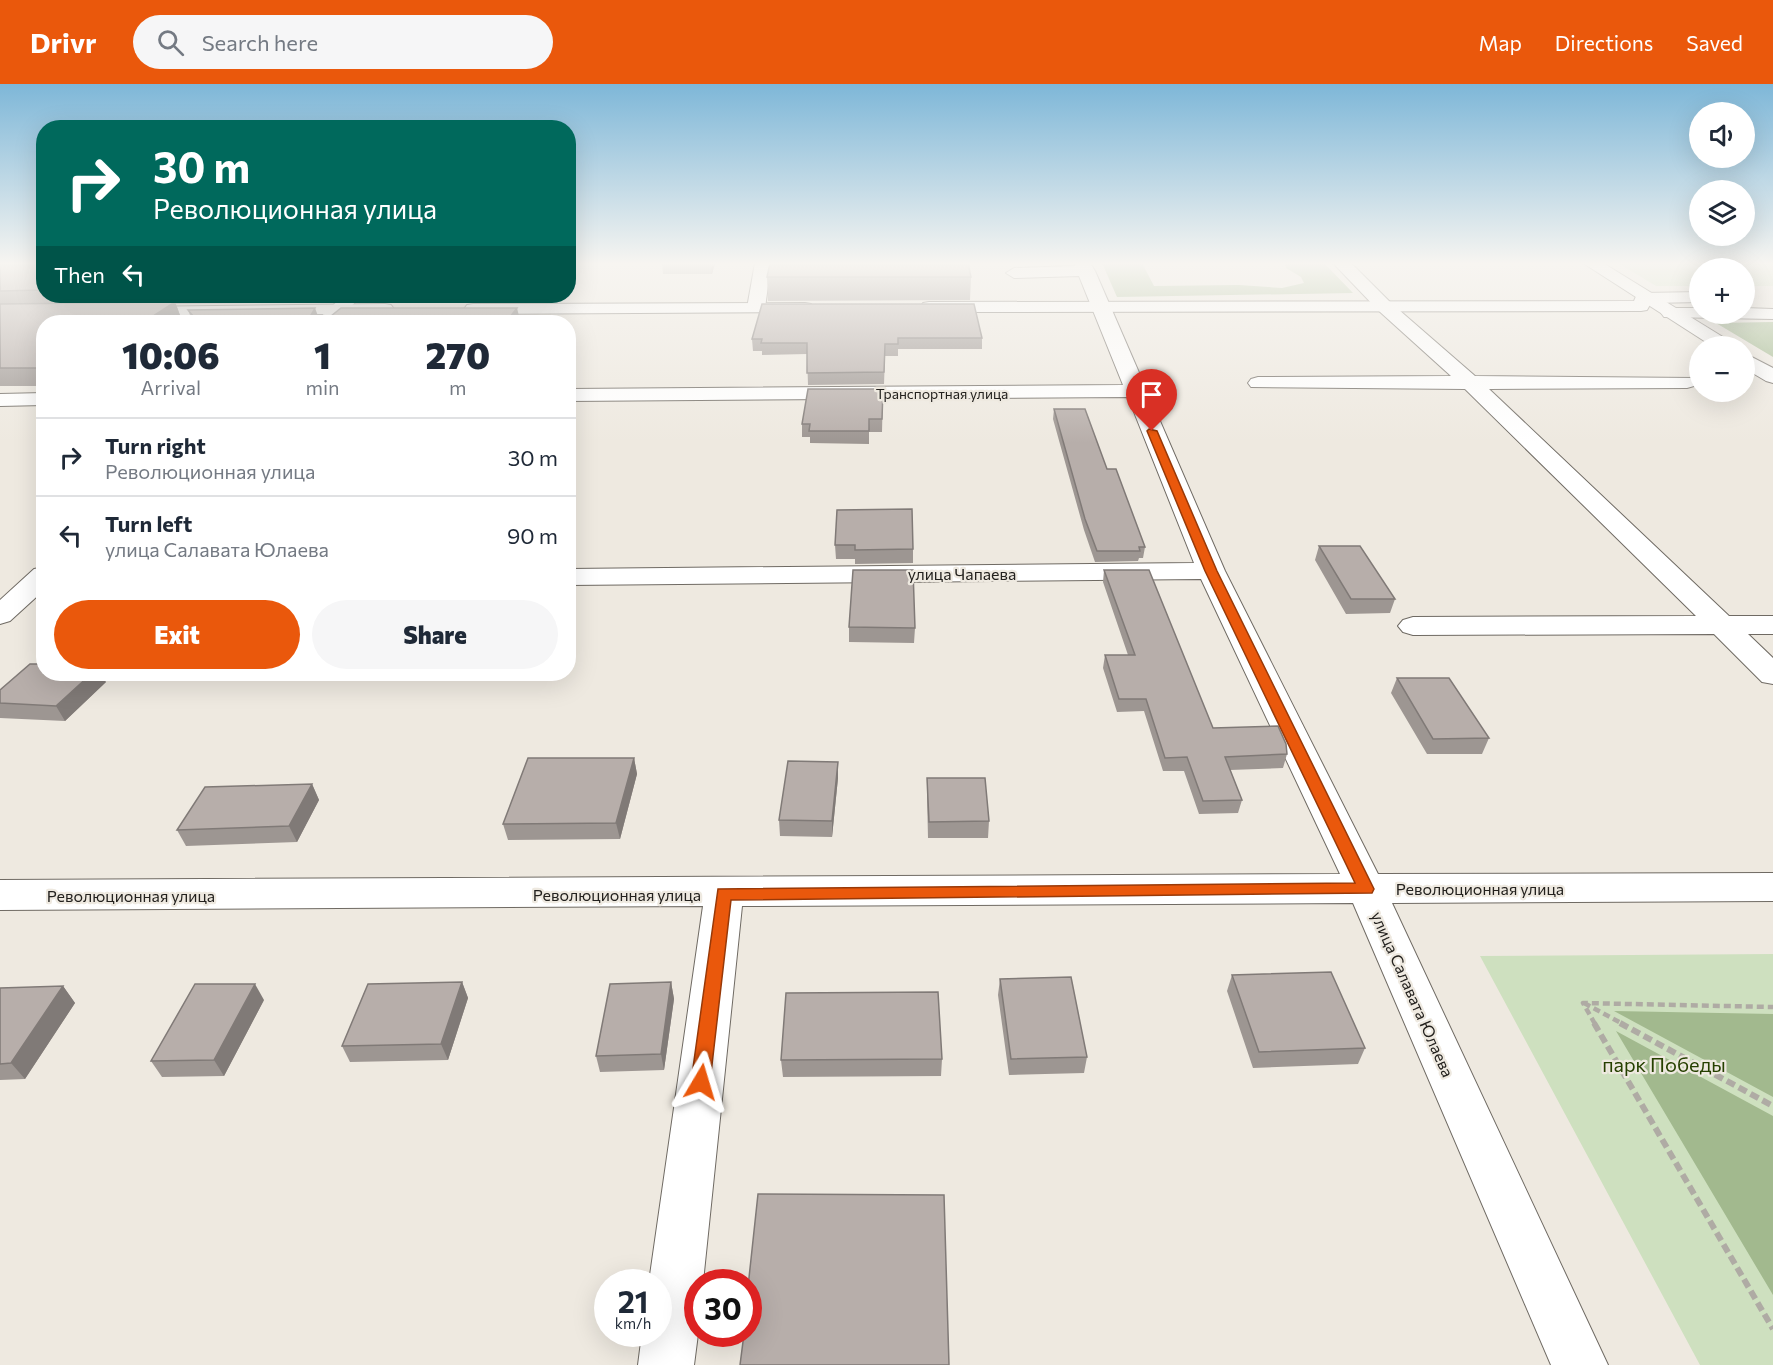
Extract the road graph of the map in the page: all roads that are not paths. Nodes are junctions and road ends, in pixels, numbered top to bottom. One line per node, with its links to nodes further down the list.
1 (1107, 323): 10 (street, улица Салавата Юлаева)
2 (1403, 323): 9 (street)
3 (1685, 323): 4 (street)
4 (1707, 336)
5 (1755, 366): 6 (street)
6 (1773, 377)
7 (1687, 382): 9 (street)
8 (1258, 383): 9 (street)
9 (1472, 384): 20 (street)
10 (1135, 392): 11 (street, Транспортная улица); 14 (street, улица Салавата Юлаева)
11 (576, 394)
12 (36, 399): 13 (street)
13 (0, 400)
14 (1211, 571): 15 (street, улица Чапаева); 25 (street, улица Салавата Юлаева)
15 (576, 577)
16 (36, 579): 17 (street)
17 (0, 581)
18 (36, 583): 19 (street)
19 (0, 615)
20 (1724, 625): 21 (street); 22 (street); 23 (street)
21 (1773, 625)
22 (1413, 626)
23 (1773, 675)
24 (1773, 887): 25 (street, Революционная улица)
25 (1366, 889): 26 (street, Революционная улица); 29 (street, улица Салавата Юлаева)
26 (724, 894): 27 (street, Революционная улица); 28 (street)
27 (0, 895)
28 (666, 1365)
29 (1580, 1365)

